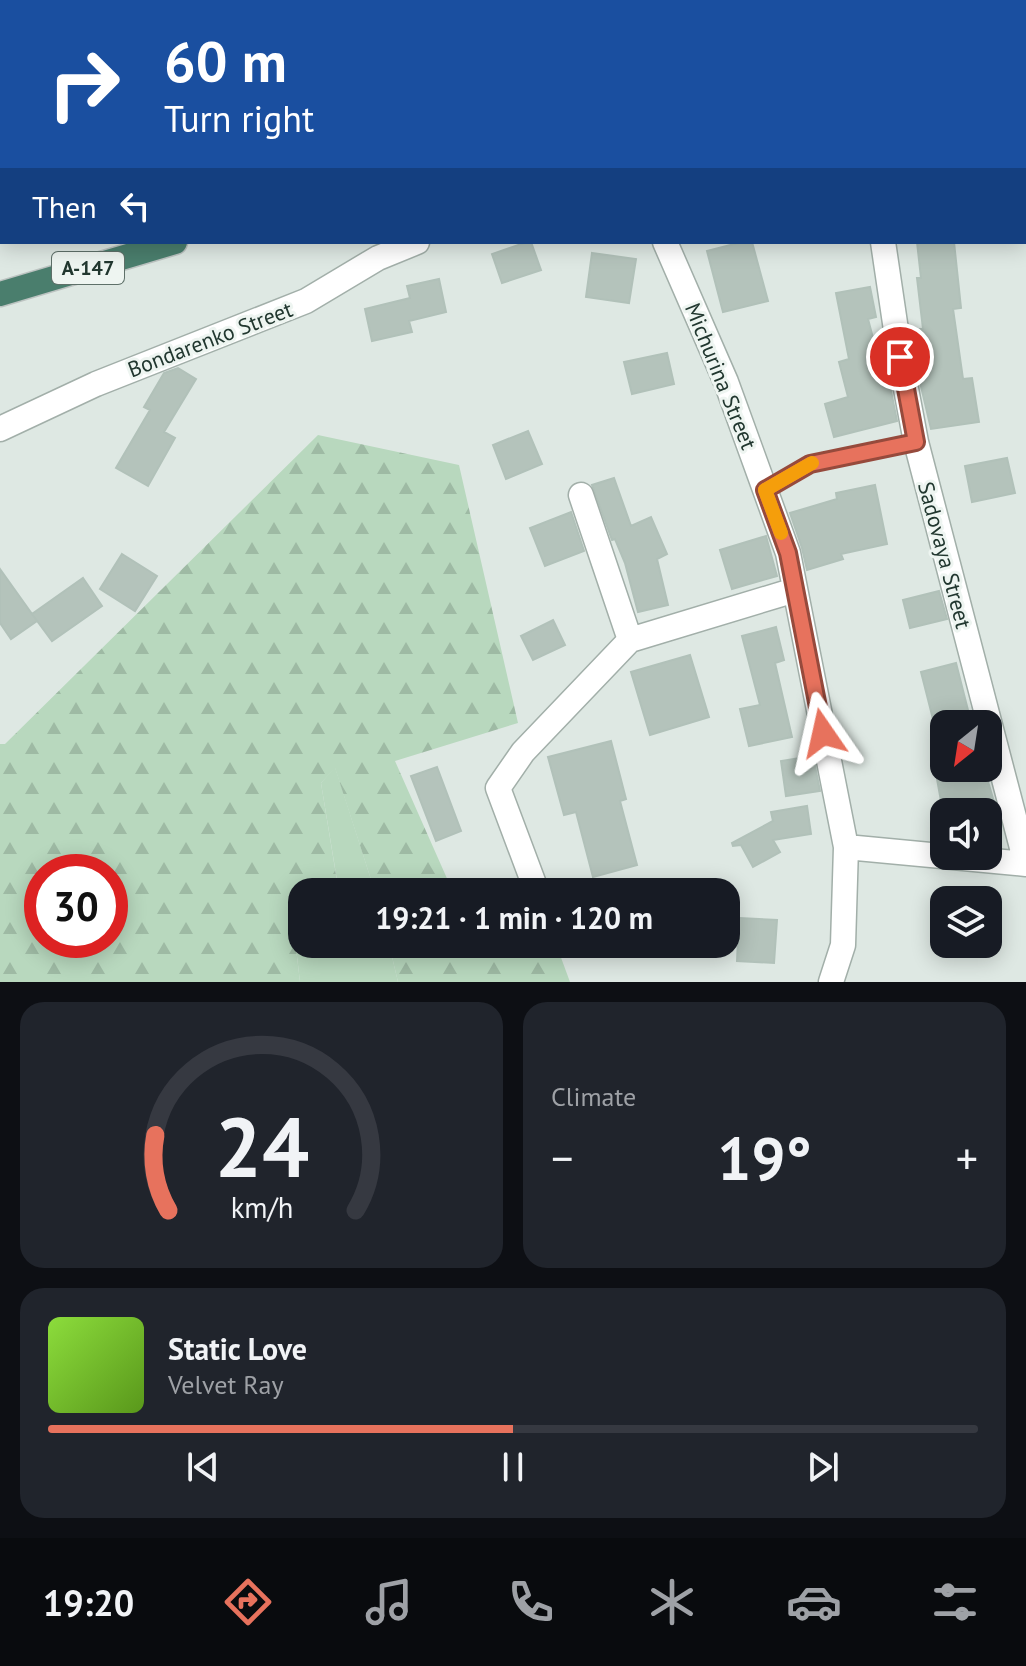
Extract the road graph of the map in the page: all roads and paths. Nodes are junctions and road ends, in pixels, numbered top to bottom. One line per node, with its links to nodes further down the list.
1 (168, 244): 5 (highway, А-147)
2 (412, 244): 6 (street, Bondarenko Street)
3 (666, 244): 8 (street, Michurina Street)
4 (883, 244): 7 (street, Sadovaya Street)
5 (0, 294)
6 (0, 429)
7 (916, 442): 8 (lane); 13 (street, Sadovaya Street)
8 (765, 490): 10 (street, Michurina Street)
9 (581, 495): 11 (street)
10 (795, 590): 11 (street); 12 (street, Michurina Street)
11 (630, 640): 14 (street)
12 (846, 847): 13 (street); 15 (street, Michurina Street)
13 (1026, 864)
14 (532, 878)
15 (831, 982)

